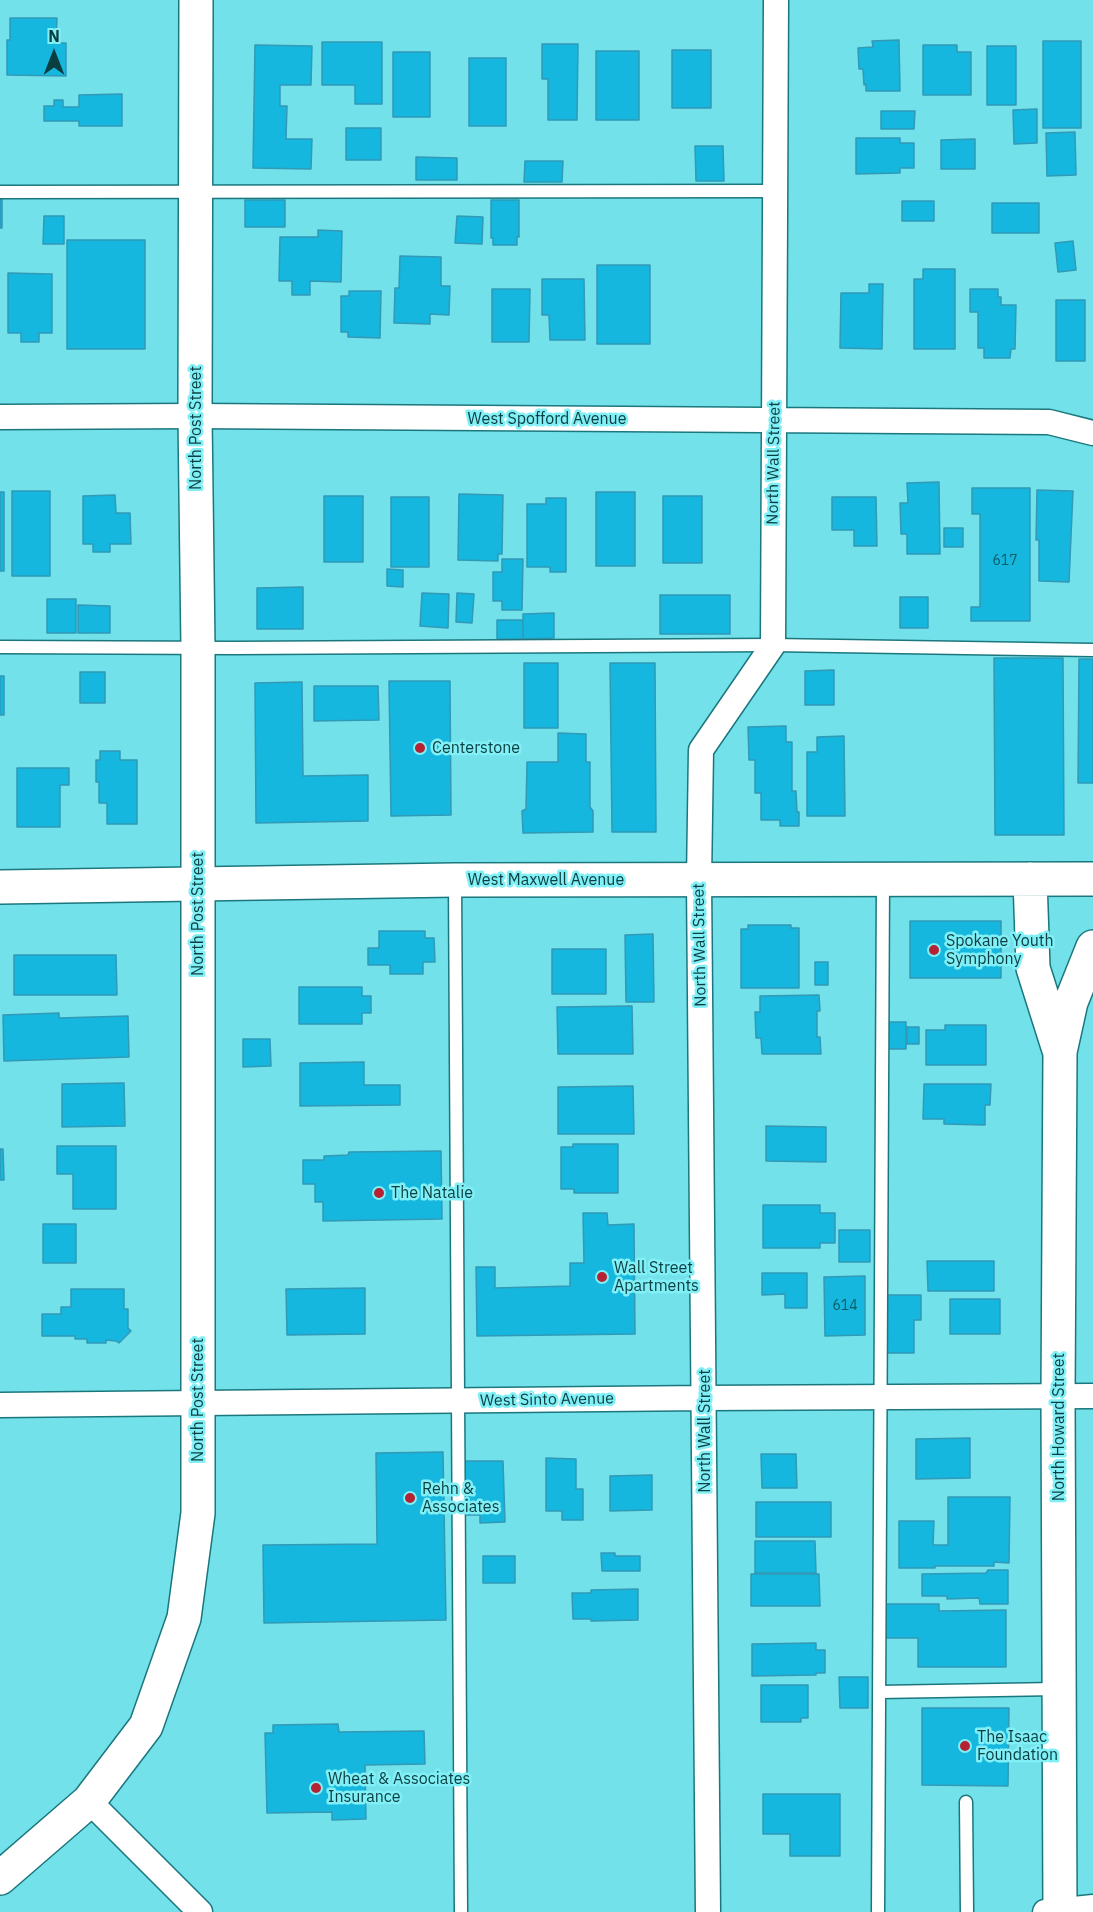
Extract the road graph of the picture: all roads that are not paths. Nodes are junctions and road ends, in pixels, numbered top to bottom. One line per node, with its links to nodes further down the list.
1 (196, 0): 5 (street, North Post Street)
2 (776, 0): 3 (street, North Wall Street)
3 (776, 190): 5 (lane); 8 (street, North Wall Street)
4 (0, 192): 5 (lane)
5 (196, 192): 6 (street, North Post Street)
6 (195, 416): 7 (street, West Spofford Avenue); 8 (street, West Spofford Avenue); 12 (street, North Post Street)
7 (0, 417)
8 (775, 420): 9 (street, West Spofford Avenue); 10 (street, North Wall Street)
9 (1093, 434)
10 (773, 645): 12 (lane); 13 (lane); 18 (street, North Wall Street)
11 (0, 647): 12 (lane)
12 (198, 648): 19 (street, North Post Street)
13 (1093, 650)
14 (883, 879): 15 (street, West Maxwell Avenue); 18 (street, West Maxwell Avenue); 24 (lane)
15 (1030, 879): 16 (street, West Maxwell Avenue); 22 (street)
16 (1093, 879)
17 (455, 880): 18 (street, West Maxwell Avenue); 19 (street, West Maxwell Avenue); 27 (lane)
18 (699, 880): 26 (street, North Wall Street)
19 (198, 885): 20 (street, West Maxwell Avenue); 28 (street, North Post Street)
20 (0, 887)
21 (1093, 947): 22 (street, North Howard Street)
22 (1060, 1052): 25 (street, North Howard Street)
23 (1093, 1396): 25 (street, West Sinto Avenue)
24 (879, 1397): 25 (street, West Sinto Avenue); 26 (street, West Sinto Avenue); 31 (lane)
25 (1058, 1397): 30 (street, North Howard Street)
26 (704, 1398): 27 (street, West Sinto Avenue); 39 (street, North Wall Street)
27 (459, 1401): 28 (street, West Sinto Avenue); 38 (lane)
28 (198, 1404): 29 (street, West Sinto Avenue); 32 (street, North Post Street)
29 (0, 1405)
30 (1059, 1689): 31 (lane); 36 (street, North Howard Street)
31 (879, 1692): 40 (lane)
32 (89, 1801): 34 (street, North Post Street); 37 (street)
33 (966, 1802): 41 (lane)
34 (0, 1878)
35 (1093, 1907): 36 (street)
36 (1055, 1911)
37 (200, 1912)
38 (461, 1912)
39 (708, 1912)
40 (878, 1912)
41 (967, 1912)

